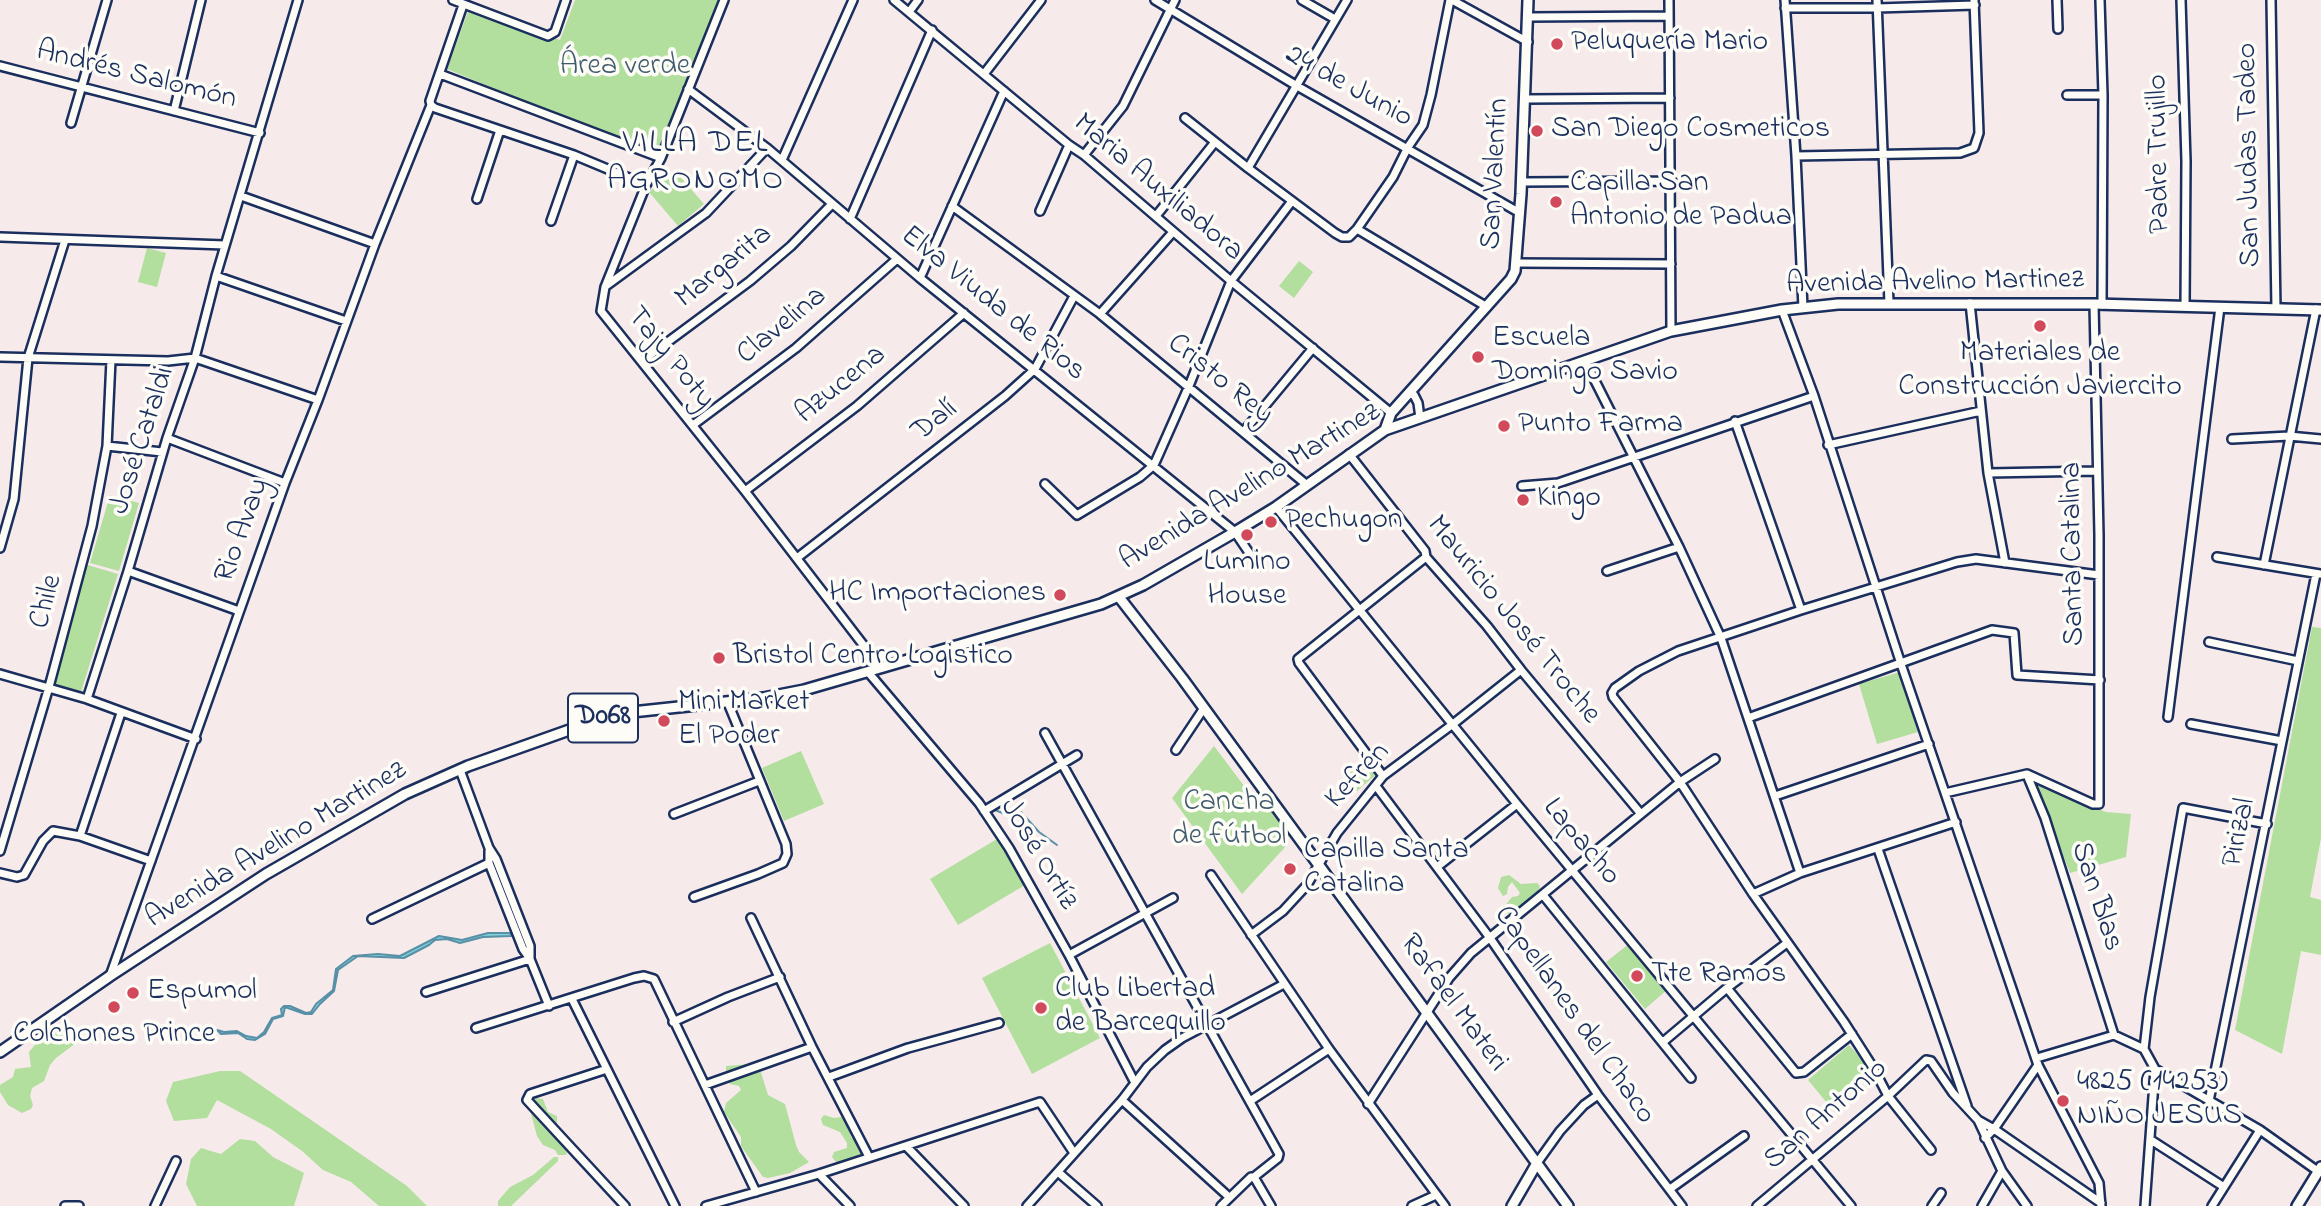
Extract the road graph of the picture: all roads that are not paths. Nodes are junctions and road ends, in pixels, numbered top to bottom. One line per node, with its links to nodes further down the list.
1 (107, 0): 38 (street)
2 (201, 0): 46 (street)
3 (298, 0): 50 (street, José Cataldi)
4 (453, 0): 25 (street)
5 (566, 0): 25 (street)
6 (724, 0): 39 (street, Tajy Poty)
7 (853, 0): 60 (street)
8 (894, 0): 27 (street, Maria Auxiliadora)
9 (918, 0): 27 (street)
10 (1041, 0): 36 (street)
11 (1155, 0): 26 (street, 24 de Junio)
12 (1175, 0): 26 (street)
13 (1302, 0): 30 (street)
14 (1347, 0): 30 (street)
15 (1451, 0): 33 (street); 53 (street)
16 (1528, 0): 29 (main road, San Valentín)
17 (1669, 0): 28 (street)
18 (2057, 0): 31 (street)
19 (2100, 0): 42 (street, Santa Catalina)
20 (2181, 0): 92 (street, Padre Trujillo)
21 (2271, 0): 96 (street, San Judas Tadeo)
22 (1974, 2): 24 (street); 55 (street)
23 (1785, 4): 24 (street); 58 (street)
24 (1877, 4): 55 (street)
25 (463, 5): 35 (street, Rio Avay)
26 (1170, 11): 37 (street, 24 de Junio); 57 (street)
27 (909, 12): 32 (street, Maria Auxiliadora)
28 (1669, 16): 29 (street); 43 (street)
29 (1529, 17): 33 (main road, San Valentín)
30 (1335, 19): 37 (street)
31 (2058, 29)
32 (932, 30): 36 (street, Maria Auxiliadora); 73 (street)
33 (1528, 42): 44 (main road, San Valentín)
34 (0, 66): 38 (street, Andrés Salomón)
35 (440, 74): 45 (street, Rio Avay); 59 (street)
36 (984, 74): 40 (street, Maria Auxiliadora)
37 (1297, 86): 53 (street, 24 de Junio); 61 (street)
38 (81, 87): 46 (street, Andrés Salomón); 48 (street)
39 (688, 89): 54 (street, Elva Viuda de Rios); 59 (street, Tajy Poty)
40 (1004, 91): 52 (street, Maria Auxiliadora); 69 (street)
41 (2067, 95): 42 (street)
42 (2103, 96): 91 (street, Santa Catalina)
43 (1670, 98): 44 (street); 62 (street)
44 (1526, 99): 63 (main road, San Valentín)
45 (431, 105): 49 (street); 79 (street, Rio Avay)
46 (174, 111): 50 (street, Andrés Salomón)
47 (1185, 118): 51 (street)
48 (71, 123)
49 (500, 130): 56 (street); 66 (street)
50 (260, 133): 65 (street, José Cataldi)
51 (1215, 142): 61 (street); 72 (street)
52 (1069, 145): 57 (street, Maria Auxiliadora); 70 (street)
53 (1408, 147): 71 (street, 24 de Junio); 75 (street)
54 (767, 148): 60 (street, Elva Viuda de Rios); 87 (street)
55 (1884, 154): 58 (street); 89 (street)
56 (574, 155): 64 (street); 74 (street)
57 (1084, 155): 72 (street, Maria Auxiliadora)
58 (1796, 156): 95 (street)
59 (661, 158): 64 (street, Tajy Poty)
60 (782, 160): 68 (street, Elva Viuda de Rios)
61 (1248, 168): 67 (street)
62 (1672, 181): 63 (street); 83 (street)
63 (1522, 182): 71 (main road, San Valentín)
64 (646, 185): 87 (street, Tajy Poty)
65 (241, 196): 79 (street); 80 (street, José Cataldi)
66 (477, 199)
67 (1292, 201): 75 (street); 86 (street)
68 (832, 205): 73 (street, Elva Viuda de Rios); 108 (street, Margarita)
69 (952, 206): 85 (street); 88 (street, Cristo Rey)
70 (1040, 211)
71 (1520, 213): 82 (main road, San Valentín)
72 (1156, 216): 76 (street, Maria Auxiliadora)
73 (850, 219): 81 (street, Elva Viuda de Rios)
74 (551, 221)
75 (1357, 229): 93 (street)
76 (1173, 232): 86 (street, Maria Auxiliadora); 100 (street)
77 (0, 237): 78 (street)
78 (65, 240): 80 (street); 105 (street)
79 (375, 244): 101 (street, Rio Avay)
80 (225, 245): 84 (street, José Cataldi)
81 (897, 259): 85 (street, Elva Viuda de Rios); 119 (street, Clavelina)
82 (1516, 263): 83 (street); 93 (main road, San Valentín)
83 (1671, 264): 102 (street)
84 (216, 276): 101 (street); 106 (street, José Cataldi)
85 (920, 278): 99 (street, Elva Viuda de Rios)
86 (1231, 281): 103 (street, Maria Auxiliadora); 111 (street)
87 (606, 286): 108 (street, Tajy Poty)
88 (1074, 296): 100 (street, Cristo Rey); 110 (street, Dalí)
89 (1889, 303): 90 (main road, Avenida Avelino Martinez / D068); 95 (main road, Avenida Avelino Martinez / D068)
90 (1970, 303): 91 (main road, Avenida Avelino Martinez / D068); 115 (street)
91 (2098, 304): 92 (main road, Avenida Avelino Martinez / D068); 132 (street, Santa Catalina)
92 (2185, 306): 94 (main road, Avenida Avelino Martinez / D068)
93 (1487, 307): 112 (main road, San Valentín)
94 (2220, 307): 96 (main road, Avenida Avelino Martinez / D068); 172 (street)
95 (1803, 308): 97 (main road, Avenida Avelino Martinez / D068)
96 (2276, 309): 98 (main road, Avenida Avelino Martinez / D068)
97 (1782, 310): 102 (main road, Avenida Avelino Martinez / D068); 113 (street)
98 (2318, 310): 122 (street)
99 (964, 313): 110 (street, Elva Viuda de Rios); 138 (street, Azucena)
100 (1100, 314): 111 (street, Cristo Rey)
101 (346, 321): 114 (street, Rio Avay)
102 (1671, 331): 109 (main road, Avenida Avelino Martinez / D068)
103 (1312, 348): 116 (street, Maria Auxiliadora); 121 (street)
104 (0, 357): 105 (street)
105 (28, 358): 107 (street); 142 (street)
106 (195, 358): 107 (street); 114 (street); 123 (street, José Cataldi)
107 (111, 360): 127 (street, Chile)
108 (642, 361): 119 (street, Tajy Poty)
109 (1586, 361): 117 (main road, Avenida Avelino Martinez / D068); 130 (street)
110 (1035, 369): 131 (street, Elva Viuda de Rios); 145 (street, Dalí)
111 (1189, 386): 121 (street, Cristo Rey); 131 (street)
112 (1410, 394): 116 (main road, San Valentín); 117 (street)
113 (1814, 396): 118 (street); 126 (street)
114 (318, 400): 134 (street, Rio Avay)
115 (1981, 411): 126 (street); 133 (street)
116 (1391, 413): 120 (main road, San Valentín)
117 (1420, 418): 120 (main road, Avenida Avelino Martinez / D068)
118 (1735, 421): 130 (street); 156 (street)
119 (693, 425): 138 (street, Tajy Poty)
120 (1385, 430): 129 (main road, Avenida Avelino Martinez / D068)
121 (1244, 431): 136 (street, Cristo Rey)
122 (2289, 436): 124 (street); 125 (street); 147 (street)
123 (167, 438): 128 (street, José Cataldi); 134 (street)
124 (2232, 439)
125 (2321, 439)
126 (1828, 445): 153 (street)
127 (107, 446): 128 (street); 167 (street, Chile)
128 (162, 452): 149 (street, José Cataldi)
129 (1349, 454): 136 (main road, Avenida Avelino Martinez / D068); 143 (street, Mauricio José Troche)
130 (1634, 457): 137 (street); 141 (street)
131 (1154, 465): 135 (street); 140 (street, Elva Viuda de Rios)
132 (2096, 471): 133 (street); 152 (street, Santa Catalina)
133 (1988, 473): 146 (street)
134 (285, 483): 157 (street, Rio Avay)
135 (1045, 484)
136 (1307, 485): 139 (main road, Avenida Avelino Martinez / D068)
137 (1522, 486)
138 (745, 491): 145 (street, Tajy Poty)
139 (1276, 507): 140 (main road, Avenida Avelino Martinez / D068); 155 (street, Lapacho)
140 (1235, 532): 148 (street, Elva Viuda de Rios); 154 (main road, Avenida Avelino Martinez / D068)
141 (1679, 547): 150 (street); 158 (street)
142 (0, 548)
143 (1426, 557): 155 (street); 163 (street, Mauricio José Troche)
144 (2217, 557): 147 (street)
145 (797, 558): 162 (street, Tajy Poty)
146 (2005, 563): 152 (street); 153 (street)
147 (2264, 565): 151 (street)
148 (1258, 566)
149 (128, 571): 157 (street); 168 (street, José Cataldi)
150 (1607, 571)
151 (2319, 574): 160 (street, Pirizal)
152 (2099, 575): 166 (street, Santa Catalina)
153 (1876, 586): 156 (street); 161 (street)
154 (1119, 597): 162 (main road, Avenida Avelino Martinez / D068); 170 (main road, Rafael Materi)
155 (1359, 609): 174 (street, Lapacho); 186 (street)
156 (1801, 610): 158 (street)
157 (239, 611): 177 (street, Rio Avay)
158 (1721, 638): 173 (street); 188 (street)
159 (2209, 642): 160 (street)
160 (2298, 661): 178 (street, Pirizal)
161 (1901, 664): 166 (street); 173 (street); 179 (street)
162 (881, 668): 164 (main road, Avenida Avelino Martinez / D068)
163 (1521, 670): 174 (street, Kefrén); 195 (street, Mauricio José Troche)
164 (868, 672): 169 (main road, Avenida Avelino Martinez / D068); 193 (street, José Ortíz)
165 (0, 674): 167 (street)
166 (2100, 680): 185 (street, Santa Catalina)
167 (49, 687): 168 (street); 201 (street, Chile)
168 (87, 699): 171 (street)
169 (728, 703): 184 (main road, Avenida Avelino Martinez / D068); 187 (street)
170 (1204, 708): 180 (street); 204 (main road, Rafael Materi)
171 (121, 713): 177 (street); 198 (street)
172 (2168, 716)
173 (1748, 718): 191 (street)
174 (1453, 724): 186 (street, Kefrén); 192 (street, Lapacho)
175 (2191, 724): 178 (street)
176 (1045, 733): 183 (street)
177 (196, 739): 202 (street, Rio Avay)
178 (2282, 741): 197 (street, Pirizal)
179 (1930, 744): 190 (street); 191 (street)
180 (1176, 750)
181 (1077, 755): 183 (street)
182 (1715, 760): 188 (street)
183 (1062, 763): 193 (street); 214 (street)
184 (460, 770): 199 (street); 222 (main road, Avenida Avelino Martinez / D068)
185 (2027, 774): 190 (street); 236 (street, San Blas)
186 (1383, 776): 189 (street, Kefrén)
187 (759, 781): 194 (street); 212 (street)
188 (1679, 782): 195 (street); 210 (street)
189 (1376, 786): 204 (street, Kefrén); 205 (street, Capellanes del Chaco)
190 (1945, 793): 196 (street)
191 (1775, 796): 208 (street)
192 (1517, 804): 205 (street); 206 (street, Lapacho)
193 (984, 811): 220 (street, José Ortíz)
194 (674, 814)
195 (1641, 814): 206 (street)
196 (1955, 822): 200 (street); 242 (street)
197 (2267, 824): 240 (street); 253 (street, Pirizal)
198 (80, 836): 202 (street); 207 (street)
199 (489, 848): 203 (street); 221 (street)
200 (1878, 849): 208 (street); 255 (street)
201 (0, 852)
202 (151, 861): 222 (street, Rio Avay)
203 (489, 863): 216 (street); 221 (street)
204 (1320, 865): 217 (street, Kefrén); 229 (main road, Rafael Materi)
205 (1437, 867): 218 (street, Capellanes del Chaco)
206 (1573, 870): 211 (street); 230 (street, Lapacho)
207 (0, 873)
208 (1800, 873): 210 (street)
209 (1211, 875): 217 (street)
210 (1753, 894): 219 (street)
211 (1543, 895): 218 (street); 237 (street)
212 (694, 897)
213 (1173, 898): 214 (street)
214 (1145, 914): 220 (street); 233 (street)
215 (751, 918): 223 (street)
216 (372, 919)
217 (1251, 935): 224 (street)
218 (1490, 938): 229 (street); 249 (street, Capellanes del Chaco)
219 (1787, 943): 225 (street); 235 (street)
220 (1069, 955): 247 (street, José Ortíz)
221 (530, 959): 226 (street); 228 (street)
222 (110, 976): 241 (main road, Avenida Avelino Martinez / D068)
223 (780, 977): 231 (street); 238 (street)
224 (1284, 984): 233 (street); 239 (street)
225 (1727, 988): 230 (street); 235 (street)
226 (426, 992)
227 (572, 999): 228 (street); 231 (street); 243 (street)
228 (549, 1006): 234 (street)
229 (1428, 1013): 254 (street); 268 (main road, Rafael Materi)
230 (1695, 1016): 237 (street); 266 (street, Lapacho)
231 (673, 1022): 248 (street)
232 (999, 1023): 245 (street)
233 (1209, 1024): 247 (street); 252 (street)
234 (476, 1028)
235 (1852, 1034): 250 (street)
236 (2114, 1035): 240 (street); 242 (street)
237 (1663, 1042): 246 (street)
238 (812, 1047): 245 (street); 248 (street)
239 (1329, 1049): 252 (street); 254 (street)
240 (2144, 1049): 244 (street)
241 (0, 1052)
242 (2037, 1062): 257 (street); 282 (street)
243 (607, 1069): 285 (street); 286 (street)
244 (2155, 1069): 253 (street); 261 (street)
245 (829, 1077): 265 (street)
246 (1691, 1078)
247 (1135, 1083): 251 (street)
248 (705, 1085): 276 (street)
249 (1598, 1095): 268 (street); 275 (street, Capellanes del Chaco)
250 (1888, 1096): 255 (street, San Antonio); 263 (street); 266 (street, San Antonio)
251 (1122, 1100): 264 (street); 279 (street)
252 (1250, 1101): 273 (street)
253 (2209, 1101): 258 (street)
254 (1368, 1104): 278 (street)
255 (1970, 1113): 256 (street)
256 (1978, 1120): 257 (street); 260 (street)
257 (1994, 1129): 260 (street); 282 (street)
258 (2260, 1130): 269 (street); 274 (street)
259 (1744, 1136): 275 (street)
260 (1984, 1138): 270 (street)
261 (2151, 1140): 274 (street); 305 (street)
262 (906, 1146): 264 (street); 265 (street); 290 (street)
263 (1931, 1150)
264 (1074, 1153): 271 (street)
265 (869, 1157): 272 (street)
266 (1813, 1160): 300 (street, San Antonio); 301 (street, Lapacho)
267 (176, 1161): 284 (street)
268 (1537, 1163): 297 (main road); 298 (main road, Rafael Materi)
269 (2320, 1170): 307 (main road)
270 (2002, 1171): 303 (street); 304 (street)
271 (1058, 1172): 291 (street); 292 (street)
272 (819, 1174): 276 (street); 289 (street)
273 (1254, 1177): 279 (street); 294 (street)
274 (2224, 1187): 306 (street)
275 (1670, 1189): 299 (street, Capellanes del Chaco)
276 (756, 1192): 280 (street)
277 (1941, 1193): 302 (street)
278 (1436, 1195): 295 (street); 296 (street)
279 (1229, 1197): 293 (street)
280 (730, 1199): 287 (street); 288 (street)
281 (66, 1205): 283 (street)
282 (2101, 1205)
283 (79, 1206)
284 (155, 1206)
285 (625, 1206)
286 (674, 1206)
287 (706, 1206)
288 (736, 1206)
289 (850, 1206)
290 (964, 1206)
291 (1027, 1206)
292 (1097, 1206)
293 (1221, 1206)
294 (1271, 1206)
295 (1412, 1206)
296 (1445, 1206)
297 (1513, 1206)
298 (1568, 1206)
299 (1682, 1206)
300 (1757, 1206)
301 (1851, 1206)
302 (1932, 1206)
303 (1982, 1206)
304 (2027, 1206)
305 (2145, 1206)
306 (2212, 1206)
307 (2297, 1206)

